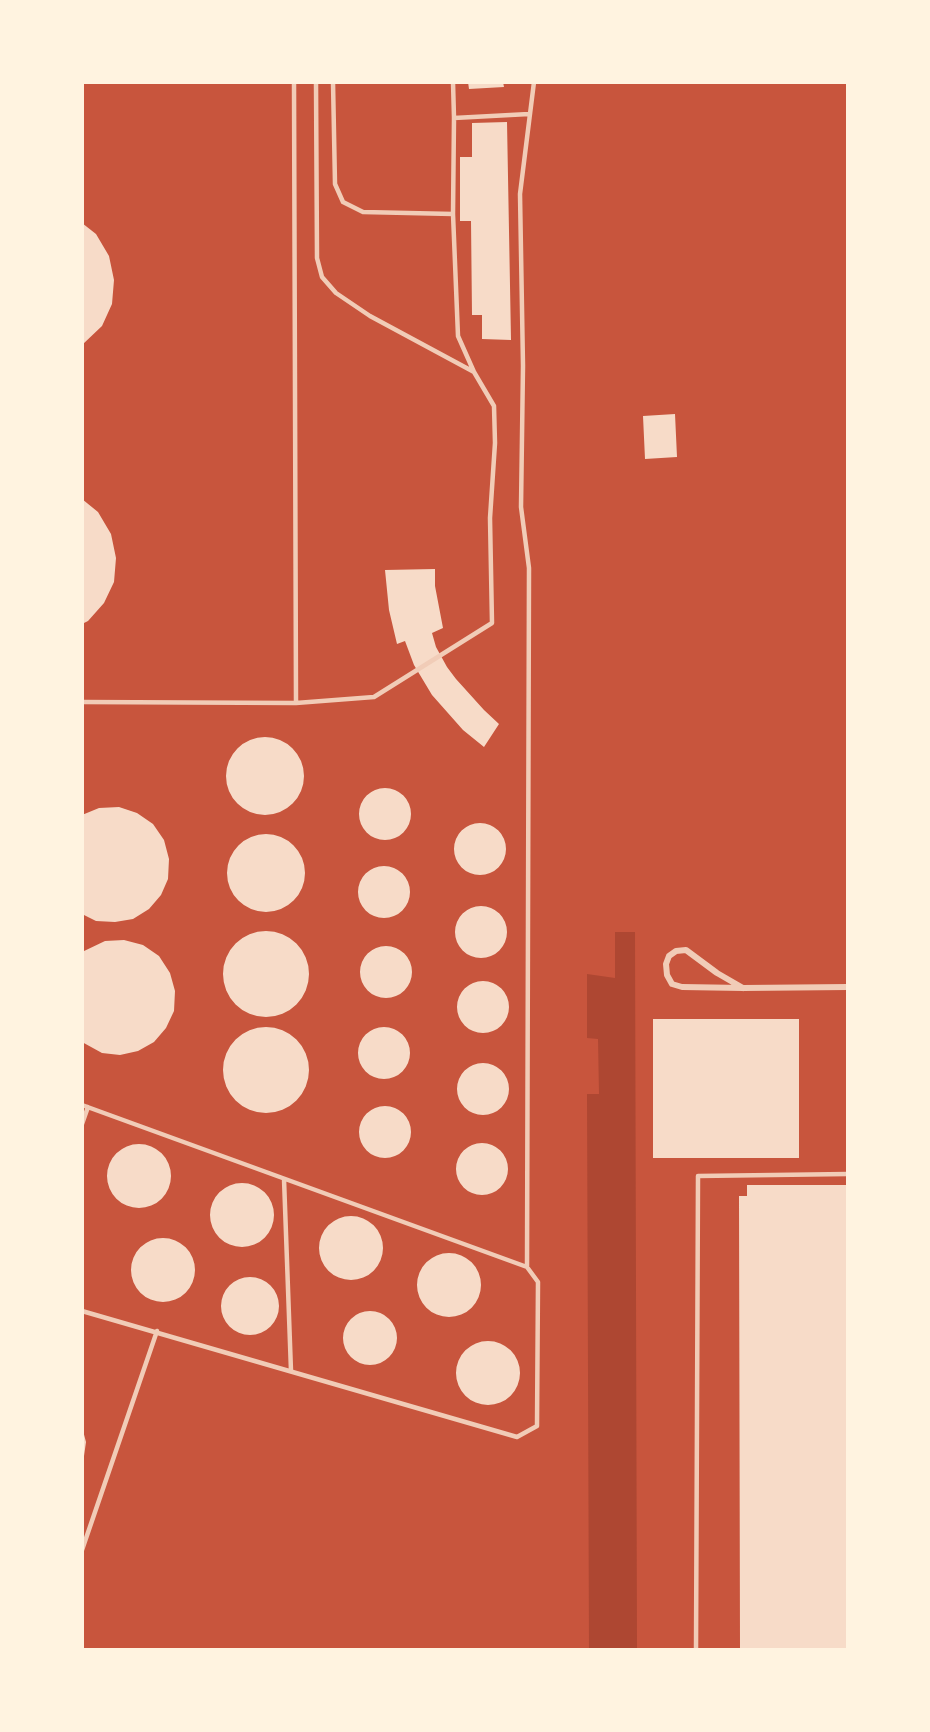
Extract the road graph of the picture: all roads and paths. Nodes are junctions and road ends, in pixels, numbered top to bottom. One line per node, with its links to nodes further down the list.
1 (294, 82): 11 (lane)
2 (316, 82): 9 (lane)
3 (333, 82): 8 (lane)
4 (453, 82): 7 (lane)
5 (534, 82): 6 (lane)
6 (529, 114): 7 (lane); 18 (lane)
7 (454, 118): 8 (lane)
8 (453, 214): 9 (lane)
9 (474, 372): 11 (lane)
10 (82, 702): 11 (lane)
11 (296, 703)
12 (848, 987): 13 (street)
13 (743, 988): 13 (street)
14 (85, 1106): 15 (lane); 17 (lane)
15 (82, 1124)
16 (848, 1174): 23 (lane)
17 (284, 1179): 18 (lane); 21 (lane)
18 (527, 1267): 21 (lane)
19 (82, 1311): 20 (lane)
20 (157, 1331): 21 (lane); 22 (lane)
21 (291, 1371)
22 (82, 1550)
23 (696, 1650)

